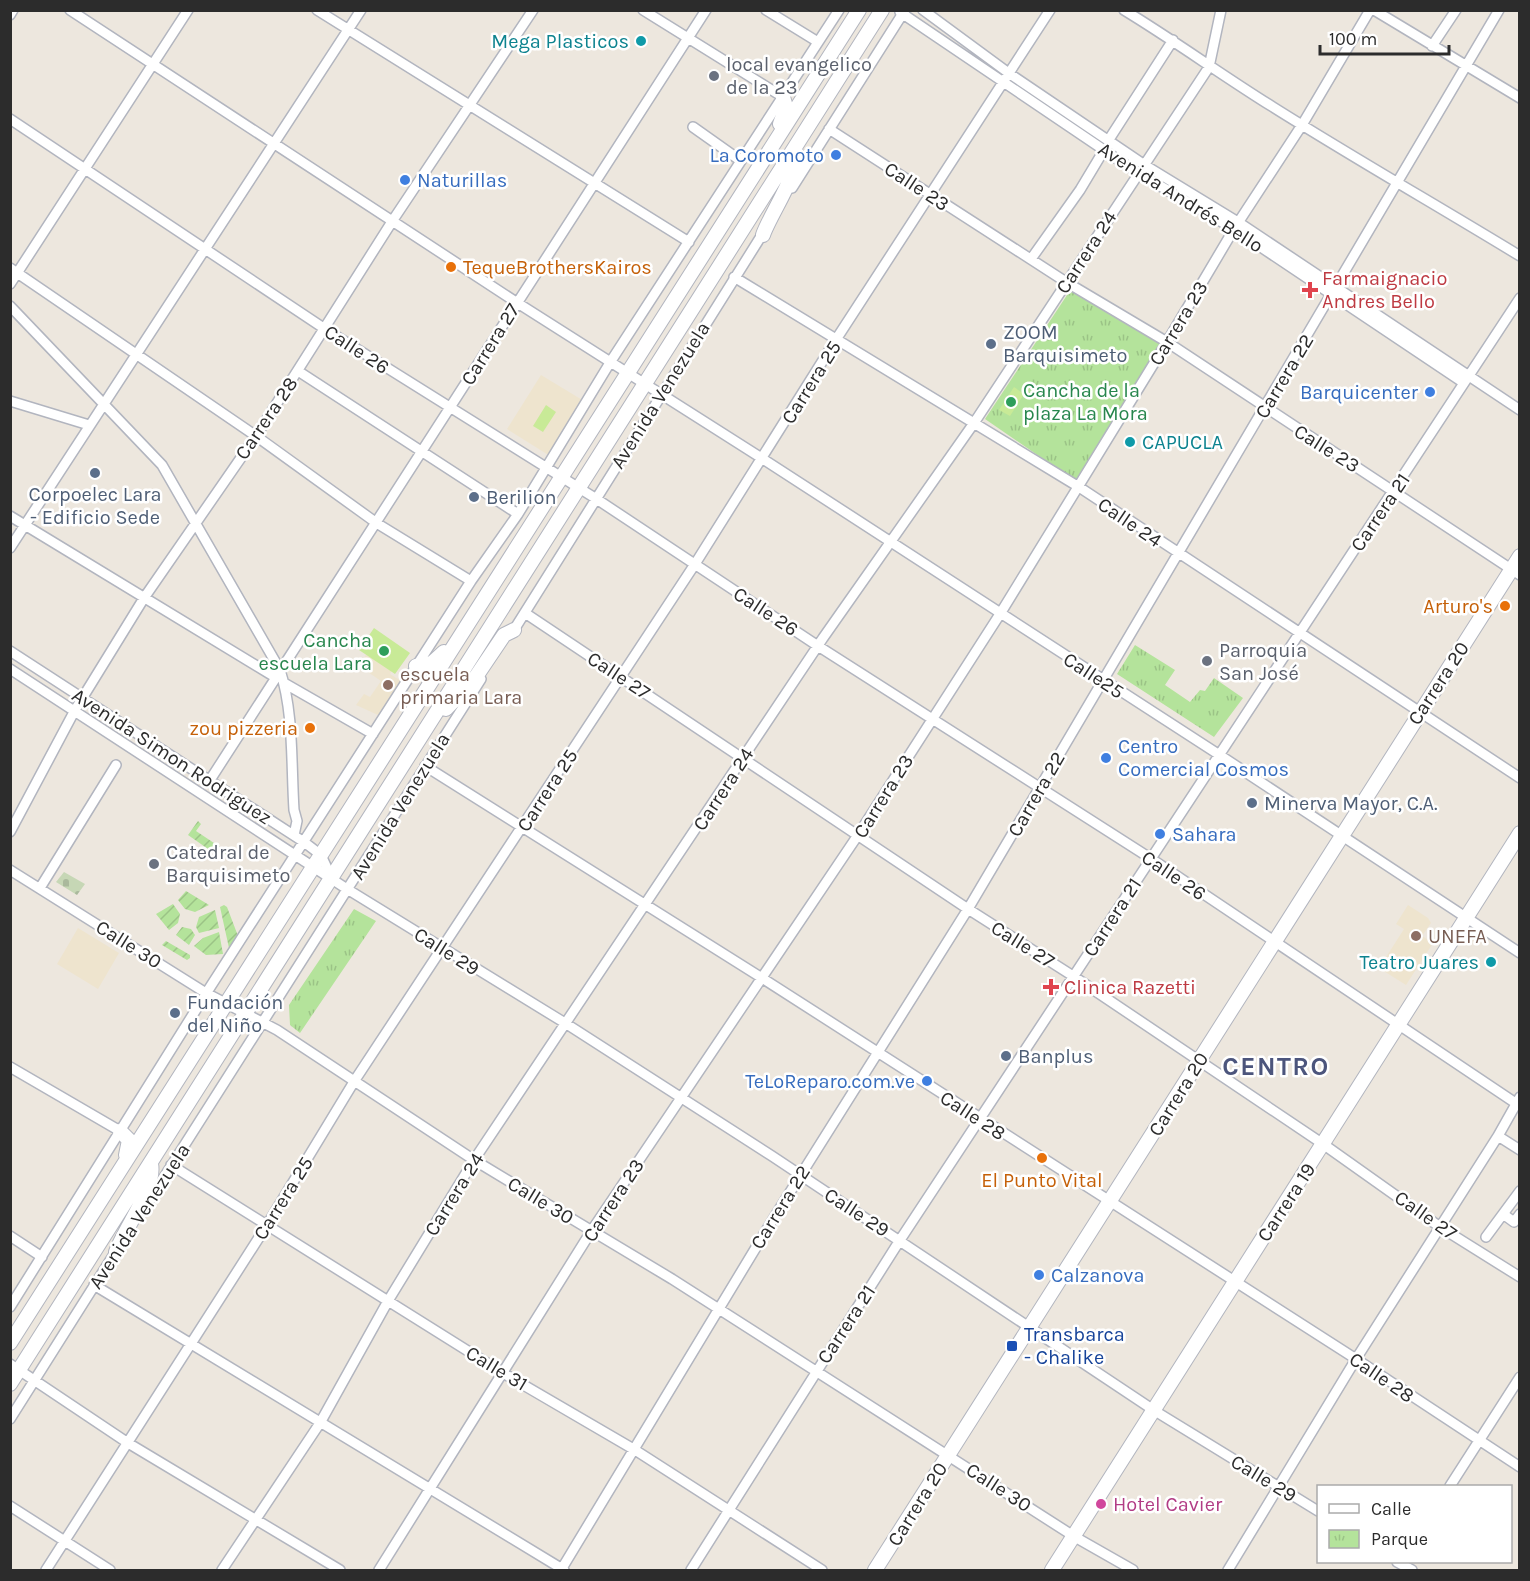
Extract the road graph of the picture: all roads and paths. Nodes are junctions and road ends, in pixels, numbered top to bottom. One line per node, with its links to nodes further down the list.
1 (13, 10): 22 (street)
2 (70, 10): 28 (street, Calle25)
3 (188, 10): 28 (street)
4 (317, 10): 23 (street)
5 (361, 10): 23 (street)
6 (533, 10): 35 (street, Carrera 28)
7 (643, 10): 24 (street)
8 (706, 10): 24 (street, Carrera 27)
9 (766, 10): 26 (street)
10 (839, 10): 26 (street)
11 (859, 10): 49 (street, Avenida Venezuela)
12 (882, 10): 42 (street, Avenida Venezuela)
13 (923, 10): 31 (street, Avenida Andrés Bello)
14 (1050, 10): 31 (street, Carrera 25)
15 (1124, 10): 25 (street)
16 (1221, 10): 30 (street, Carrera 24)
17 (1370, 10): 37 (street, Carrera 23)
18 (1374, 10): 27 (street)
19 (1456, 10): 27 (street)
20 (1499, 10): 29 (street, Carrera 22)
21 (902, 12): 32 (street, Avenida Andrés Bello); 39 (street, Avenida Venezuela)
22 (10, 15)
23 (347, 31): 35 (street); 40 (street)
24 (688, 38): 33 (street); 47 (street, Carrera 27)
25 (1173, 40): 30 (street); 41 (street)
26 (818, 42): 33 (street)
27 (1432, 45): 29 (street)
28 (152, 64): 40 (street, Calle25); 44 (street)
29 (1467, 66): 34 (street); 46 (street, Carrera 22)
30 (1209, 67): 37 (street); 45 (street, Carrera 24)
31 (1010, 74): 32 (street, Carrera 25); 41 (street, Avenida Andrés Bello)
32 (1004, 83): 41 (street, Avenida Andrés Bello); 48 (street, Carrera 25)
33 (783, 98): 43 (street); 49 (street)
34 (1520, 98)
35 (470, 105): 47 (street); 50 (street, Carrera 28)
36 (10, 119): 44 (street, Calle 26)
37 (1302, 125): 46 (street); 51 (street, Carrera 23)
38 (693, 127): 43 (street)
39 (830, 129): 48 (street, Calle 23); 52 (street, Avenida Venezuela)
40 (273, 145): 50 (street, Calle25); 54 (street)
41 (1106, 146): 45 (street, Avenida Andrés Bello); 56 (street)
42 (795, 148): 52 (street); 73 (street, Avenida Venezuela)
43 (741, 161): 53 (street)
44 (85, 168): 54 (street, Calle 26); 57 (street)
45 (1140, 168): 51 (street, Avenida Andrés Bello); 59 (street, Carrera 24)
46 (1398, 182): 55 (street); 61 (street, Carrera 22)
47 (594, 183): 53 (street); 63 (street, Carrera 27)
48 (931, 195): 56 (street, Calle 23); 66 (street, Carrera 25)
49 (735, 206): 71 (street, Avenida Venezuela)
50 (393, 220): 63 (street, Calle25); 65 (street, Carrera 28)
51 (1236, 226): 61 (street, Avenida Andrés Bello); 67 (street, Carrera 23)
52 (763, 235): 58 (street, Avenida Venezuela)
53 (689, 242): 69 (street)
54 (205, 250): 65 (street, Calle 26); 68 (street)
55 (1520, 256)
56 (1031, 259): 59 (street, Calle 23)
57 (14, 271): 60 (street); 68 (street)
58 (734, 277): 66 (street, Calle 24); 74 (street, Avenida Venezuela)
59 (1066, 282): 67 (street, Calle 23); 80 (street, Carrera 24)
60 (10, 284)
61 (1335, 291): 72 (street, Avenida Andrés Bello); 77 (street, Carrera 22)
62 (1520, 298): 72 (street, Carrera 21)
63 (516, 302): 69 (street, Calle25); 78 (street, Carrera 27)
64 (10, 306): 76 (street)
65 (325, 329): 70 (street, Carrera 28); 78 (street, Calle 26)
66 (837, 338): 80 (street, Calle 24); 84 (street, Carrera 25)
67 (1167, 342): 77 (street, Calle 23); 87 (street, Carrera 23)
68 (138, 354): 76 (street); 82 (street)
69 (611, 361): 71 (street, Calle25); 85 (street)
70 (298, 371): 82 (street, Carrera 28); 83 (street)
71 (628, 373): 73 (street, Calle25); 86 (street, Avenida Venezuela)
72 (1466, 380): 79 (street, Avenida Andrés Bello); 89 (street, Carrera 21)
73 (645, 384): 74 (street, Calle25); 88 (street, Avenida Venezuela)
74 (664, 396): 84 (street, Calle25); 90 (street, Avenida Venezuela)
75 (10, 401): 81 (street)
76 (103, 405): 81 (street); 93 (street)
77 (1264, 408): 89 (street, Calle 23); 98 (street, Carrera 22)
78 (450, 410): 83 (street, Carrera 27); 85 (street, Calle 26)
79 (1520, 410)
80 (974, 423): 87 (street, Calle 24); 96 (street, Carrera 24)
81 (89, 425): 95 (street)
82 (256, 436): 93 (street, Carrera 28); 94 (street)
83 (422, 453): 91 (street); 94 (street, Carrera 27)
84 (764, 459): 96 (street, Calle25); 100 (street, Carrera 25)
85 (547, 468): 86 (street, Calle 26); 91 (street)
86 (561, 478): 88 (street, Calle 26); 103 (street, Avenida Venezuela)
87 (1079, 487): 98 (street, Calle 24); 106 (street, Carrera 23)
88 (579, 489): 90 (street, Calle 26); 121 (street, Avenida Venezuela)
89 (1395, 491): 101 (street, Calle 23); 108 (street, Carrera 21)
90 (595, 498): 100 (street, Calle 26); 105 (street, Avenida Venezuela)
91 (518, 514): 102 (street)
92 (10, 516): 95 (street)
93 (194, 523): 104 (street, Carrera 28); 113 (street)
94 (378, 524): 102 (street); 113 (street, Carrera 27)
95 (25, 525): 97 (street); 104 (street)
96 (889, 541): 106 (street, Calle25); 109 (street, Carrera 24)
97 (10, 548)
98 (1176, 553): 108 (street, Calle 24); 115 (street, Carrera 22)
99 (1520, 556): 101 (street, Carrera 20)
100 (695, 564): 109 (street, Calle 26); 114 (street, Carrera 25)
101 (1515, 572): 119 (street, Carrera 20)
102 (471, 581): 111 (street)
103 (494, 583): 111 (street); 142 (street, Avenida Venezuela)
104 (144, 598): 113 (street); 117 (street, Carrera 28)
105 (525, 613): 107 (street, Avenida Venezuela); 114 (street, Calle 27)
106 (1000, 614): 115 (street, Calle25); 120 (street, Carrera 23)
107 (514, 630): 121 (street); 126 (street, Avenida Venezuela)
108 (1299, 630): 119 (street, Calle 24); 123 (street, Carrera 21)
109 (818, 646): 120 (street, Calle 26); 124 (street, Carrera 24)
110 (10, 651): 117 (street, Avenida Simon Rodriguez)
111 (417, 666): 122 (street)
112 (10, 669): 118 (street, Avenida Simon Rodriguez)
113 (278, 674): 116 (street); 128 (street, Carrera 27)
114 (622, 676): 124 (street, Calle 27); 133 (street, Carrera 25)
115 (1102, 680): 123 (street, Calle25); 129 (street, Carrera 22)
116 (284, 683): 122 (street); 131 (street)
117 (83, 698): 118 (street, Carrera 28); 128 (street, Avenida Simon Rodriguez)
118 (75, 710): 130 (street, Carrera 28); 140 (street, Avenida Simon Rodriguez)
119 (1419, 711): 127 (street, Calle 24); 138 (street, Carrera 20)
120 (932, 717): 129 (street, Calle 26); 137 (street, Carrera 23)
121 (431, 722): 144 (street, Avenida Venezuela)
122 (373, 734): 132 (street)
123 (1218, 754): 138 (street, Calle25); 141 (street, Carrera 21)
124 (744, 758): 137 (street, Calle 27); 147 (street, Carrera 24)
125 (116, 765): 145 (street)
126 (425, 766): 133 (street, Calle 28); 146 (street, Avenida Venezuela)
127 (1520, 778)
128 (210, 780): 136 (street, Avenida Simon Rodriguez)
129 (1040, 788): 141 (street, Calle 26); 148 (street, Carrera 22)
130 (15, 814): 134 (street, Carrera 28)
131 (297, 820): 132 (street); 136 (street)
132 (314, 826): 139 (street)
133 (523, 826): 147 (street, Calle 28); 151 (street, Carrera 25)
134 (10, 832)
135 (1520, 833): 149 (street, Carrera 19)
136 (294, 835): 139 (street, Avenida Simon Rodriguez)
137 (858, 835): 148 (street, Calle 27); 154 (street, Carrera 23)
138 (1340, 836): 149 (street, Calle25); 150 (street, Carrera 20)
139 (304, 842): 140 (street); 142 (street, Avenida Simon Rodriguez)
140 (296, 855): 142 (street, Avenida Simon Rodriguez); 155 (street)
141 (1150, 858): 150 (street, Calle 26); 153 (street, Carrera 21)
142 (317, 861): 144 (street, Avenida Simon Rodriguez); 144 (street, Avenida Simon Rodriguez); 156 (street, Avenida Venezuela)
143 (10, 870): 145 (street, Calle 30)
144 (332, 879): 146 (street, Calle 29); 157 (street, Avenida Venezuela)
145 (40, 888): 155 (street, Calle 30)
146 (347, 889): 151 (street, Calle 29); 158 (street, Avenida Venezuela)
147 (646, 904): 154 (street, Calle 28); 159 (street, Carrera 24)
148 (968, 909): 153 (street, Calle 27); 161 (street, Carrera 22)
149 (1467, 919): 152 (street, Calle25); 160 (street, Carrera 19)
150 (1274, 943): 160 (street, Calle 26); 162 (street, Carrera 20)
151 (443, 948): 159 (street, Calle 29); 164 (street, Carrera 25)
152 (1520, 953)
153 (1073, 976): 162 (street, Calle 27); 167 (street, Carrera 21)
154 (762, 978): 161 (street, Calle 28); 165 (street, Carrera 23)
155 (207, 992): 156 (street, Calle 30); 168 (street)
156 (226, 1003): 157 (street, Calle 30); 182 (street, Avenida Venezuela)
157 (247, 1012): 158 (street, Calle 30); 173 (street, Avenida Venezuela)
158 (262, 1021): 164 (street, Calle 30); 174 (street, Avenida Venezuela)
159 (565, 1023): 165 (street, Calle 29); 172 (street, Carrera 24)
160 (1399, 1024): 166 (street, Calle 26); 170 (street, Carrera 19)
161 (876, 1052): 167 (street, Calle 28); 175 (street, Carrera 22)
162 (1198, 1061): 170 (street, Calle 27); 177 (street, Carrera 20)
163 (10, 1067): 168 (street)
164 (355, 1080): 172 (street, Calle 30); 180 (street, Carrera 25)
165 (681, 1098): 175 (street, Calle 29); 183 (street, Carrera 23)
166 (1518, 1103): 169 (street)
167 (980, 1119): 177 (street, Calle 28); 186 (street, Carrera 21)
168 (120, 1131): 182 (street); 188 (street)
169 (1498, 1136): 171 (street); 181 (street)
170 (1323, 1144): 181 (street, Calle 27); 190 (street, Carrera 19)
171 (1520, 1150)
172 (474, 1160): 183 (street, Calle 30); 192 (street, Carrera 24)
173 (151, 1162): 187 (street); 199 (street, Avenida Venezuela)
174 (171, 1165): 180 (street, Calle 31); 187 (street, Avenida Venezuela)
175 (800, 1176): 186 (street, Calle 29); 194 (street, Carrera 22)
176 (1520, 1191): 178 (street)
177 (1109, 1202): 190 (street, Calle 28); 195 (street, Carrera 20)
178 (1503, 1214): 179 (street); 185 (street)
179 (1514, 1222)
180 (267, 1225): 192 (street, Calle 31); 196 (street, Carrera 25)
181 (1440, 1227): 189 (street, Calle 27); 198 (street)
182 (82, 1230): 197 (street, Avenida Venezuela)
183 (592, 1230): 194 (street, Calle 30); 201 (street, Carrera 23)
184 (10, 1236): 188 (street)
185 (1486, 1237)
186 (900, 1240): 195 (street, Calle 29); 200 (street, Carrera 21)
187 (116, 1252): 191 (street, Avenida Venezuela)
188 (42, 1257): 193 (street)
189 (1520, 1277)
190 (1235, 1283): 198 (street, Calle 28); 205 (street, Carrera 19)
191 (94, 1285): 196 (street); 203 (street, Avenida Venezuela)
192 (388, 1301): 201 (street, Calle 31); 207 (street, Carrera 24)
193 (10, 1307)
194 (718, 1308): 200 (street, Calle 30); 210 (street, Carrera 22)
195 (1029, 1326): 205 (street, Calle 29); 211 (street, Carrera 20)
196 (191, 1342): 207 (street); 209 (street, Carrera 25)
197 (10, 1343)
198 (1356, 1359): 208 (street, Calle 28); 214 (street)
199 (15, 1367): 203 (street); 204 (street, Avenida Venezuela)
200 (817, 1370): 211 (street, Calle 30); 218 (street, Carrera 21)
201 (503, 1373): 210 (street, Calle 31); 215 (street, Carrera 23)
202 (1520, 1377): 208 (street)
203 (35, 1381): 206 (street, Avenida Venezuela); 209 (street)
204 (10, 1383)
205 (1155, 1411): 214 (street, Calle 29); 220 (street, Carrera 19)
206 (10, 1419)
207 (320, 1422): 215 (street); 219 (street, Carrera 24)
208 (1479, 1441): 212 (street, Calle 28); 213 (street)
209 (128, 1443): 219 (street); 221 (street, Carrera 25)
210 (635, 1450): 218 (street, Calle 31); 228 (street, Carrera 22)
211 (948, 1454): 220 (street, Calle 30); 231 (street, Carrera 20)
212 (1520, 1467)
213 (1451, 1485)
214 (1280, 1486): 217 (street, Calle 29); 234 (street)
215 (428, 1489): 227 (street, Carrera 23); 228 (street)
216 (10, 1506): 221 (street)
217 (1317, 1510)
218 (729, 1512): 229 (street, Carrera 21); 230 (street, Calle 31)
219 (257, 1519): 225 (street, Carrera 24); 226 (street)
220 (1075, 1537): 232 (street, Carrera 19); 233 (street, Calle 30)
221 (64, 1541): 223 (street, Carrera 25); 224 (street)
222 (1399, 1564): 235 (street)
223 (46, 1570)
224 (110, 1570)
225 (222, 1570)
226 (340, 1570)
227 (379, 1570)
228 (562, 1570)
229 (691, 1570)
230 (822, 1570)
231 (875, 1570)
232 (1052, 1570)
233 (1133, 1570)
234 (1228, 1570)
235 (1412, 1570)

